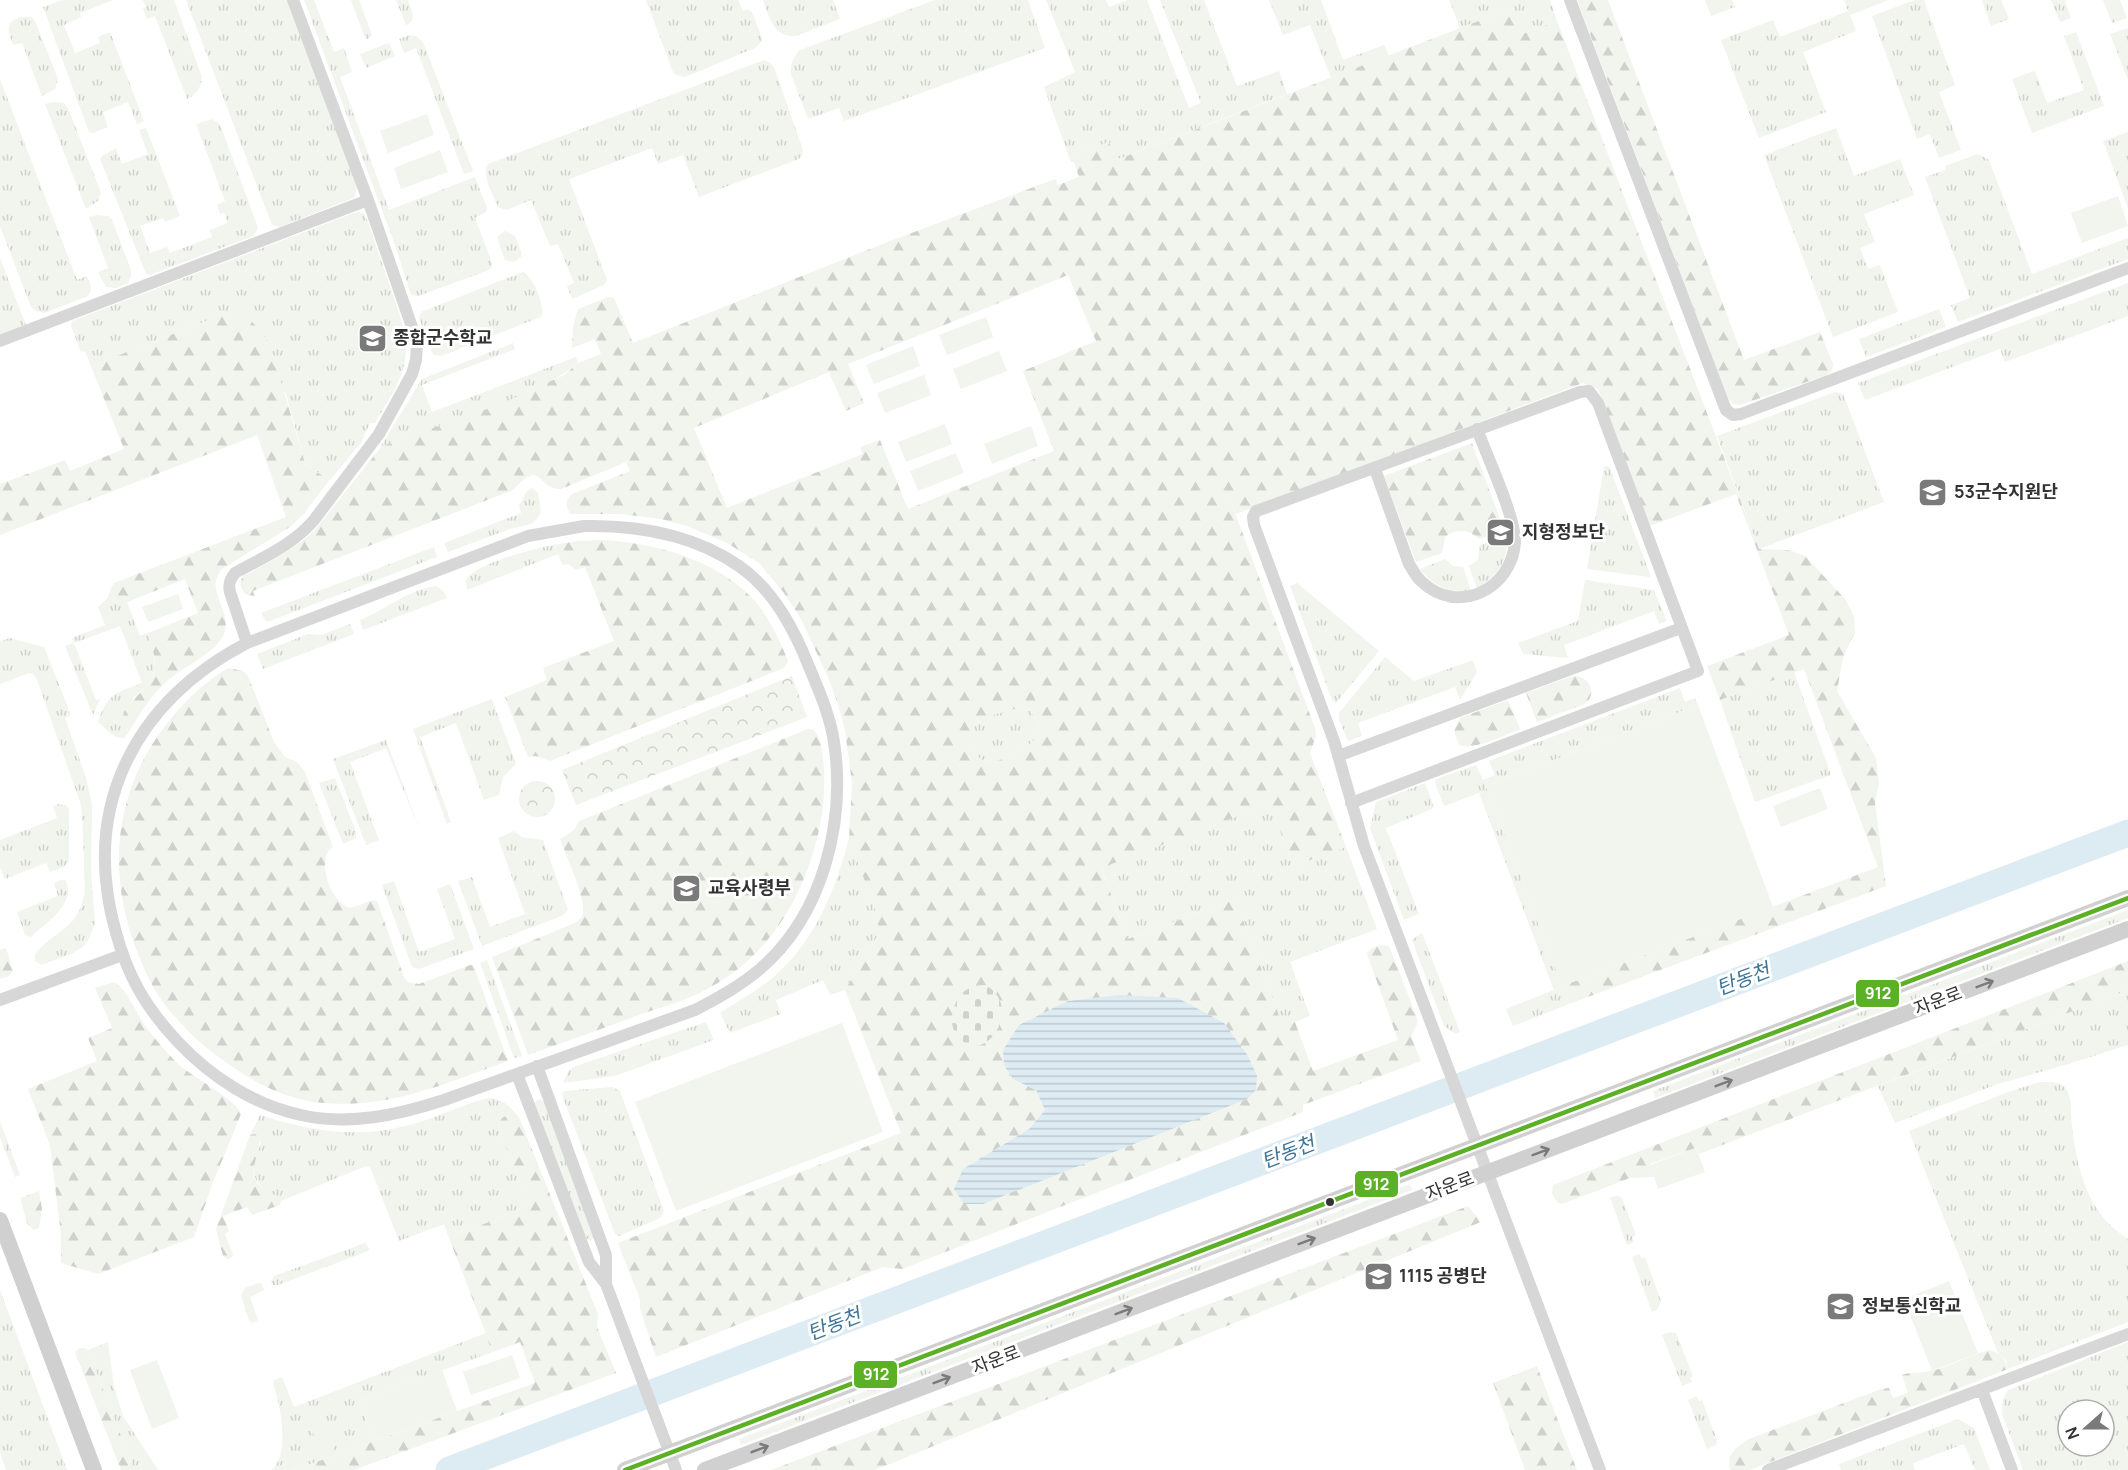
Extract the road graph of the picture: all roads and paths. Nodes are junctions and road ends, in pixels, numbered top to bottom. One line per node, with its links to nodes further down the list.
1 (292, 0): 3 (street)
2 (1570, 0): 4 (street)
3 (368, 200): 5 (street); 9 (street)
4 (2128, 268)
5 (0, 341)
6 (1477, 429): 7 (street); 7 (street); 8 (street)
7 (1375, 469): 10 (street)
8 (1681, 628): 10 (street); 11 (street)
9 (247, 643): 14 (street); 16 (street)
10 (1338, 756): 11 (street)
11 (1351, 803): 18 (street)
12 (2128, 898): 18 (street, 자운로)
13 (2128, 929): 19 (street, 자운로, one-way to 13)
14 (122, 956): 15 (street); 17 (street)
15 (0, 1000)
16 (537, 1066): 17 (street); 21 (street)
17 (517, 1074): 21 (street)
18 (1477, 1146): 19 (street); 24 (street, 자운로)
19 (1487, 1172): 28 (street, 자운로, one-way to 19); 29 (street)
20 (0, 1220): 25 (street)
21 (606, 1284): 24 (street)
22 (2128, 1334): 23 (street)
23 (1982, 1390): 30 (street); 31 (street)
24 (669, 1453): 26 (street, 자운로); 27 (street)
25 (94, 1470)
26 (625, 1470)
27 (676, 1470)
28 (705, 1470)
29 (1600, 1470)
30 (1768, 1470)
31 (2012, 1470)

